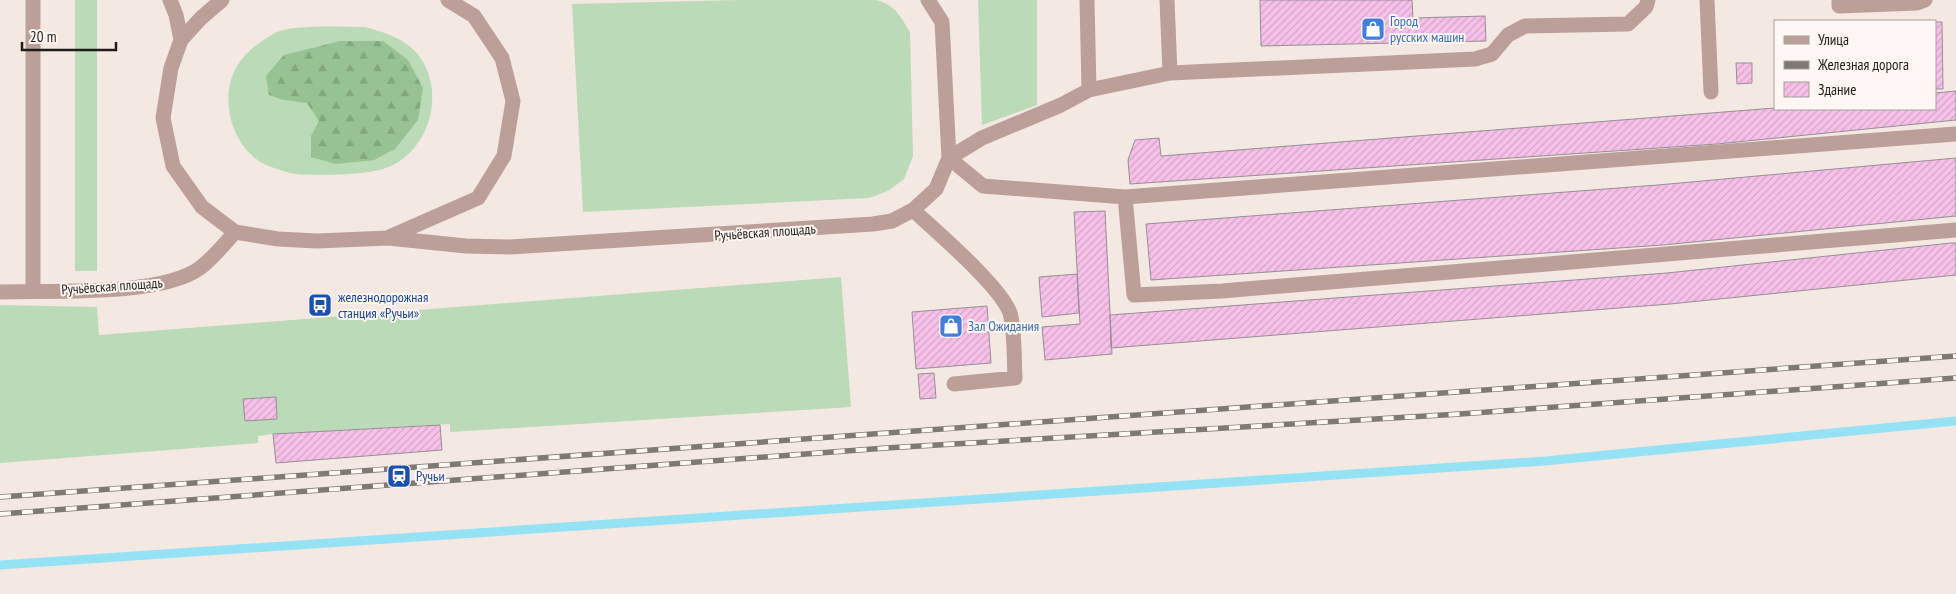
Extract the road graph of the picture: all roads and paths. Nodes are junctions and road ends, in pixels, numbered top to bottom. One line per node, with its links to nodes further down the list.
1 (33, 0): 23 (street)
2 (170, 0): 12 (street)
3 (222, 0): 12 (street, Ручьёвская площадь)
4 (448, 0): 22 (street, Ручьёвская площадь)
5 (928, 0): 17 (street, Ручьёвская площадь)
6 (1087, 0): 14 (street)
7 (1167, 0): 13 (street)
8 (1648, 0): 13 (street)
9 (1707, 0): 15 (street)
10 (1839, 0): 11 (street)
11 (1925, 0)
12 (182, 40): 21 (street, Ручьёвская площадь)
13 (1170, 73): 14 (street)
14 (1089, 90): 17 (street)
15 (1711, 92)
16 (1956, 134): 18 (street)
17 (949, 158): 18 (street); 19 (street, Ручьёвская площадь)
18 (1124, 197): 20 (street)
19 (913, 210): 22 (street, Ручьёвская площадь); 25 (street)
20 (1956, 230)
21 (234, 232): 22 (street, Ручьёвская площадь); 23 (street, Ручьёвская площадь)
22 (388, 238)
23 (33, 291): 24 (street, Ручьёвская площадь)
24 (0, 292)
25 (954, 384)

